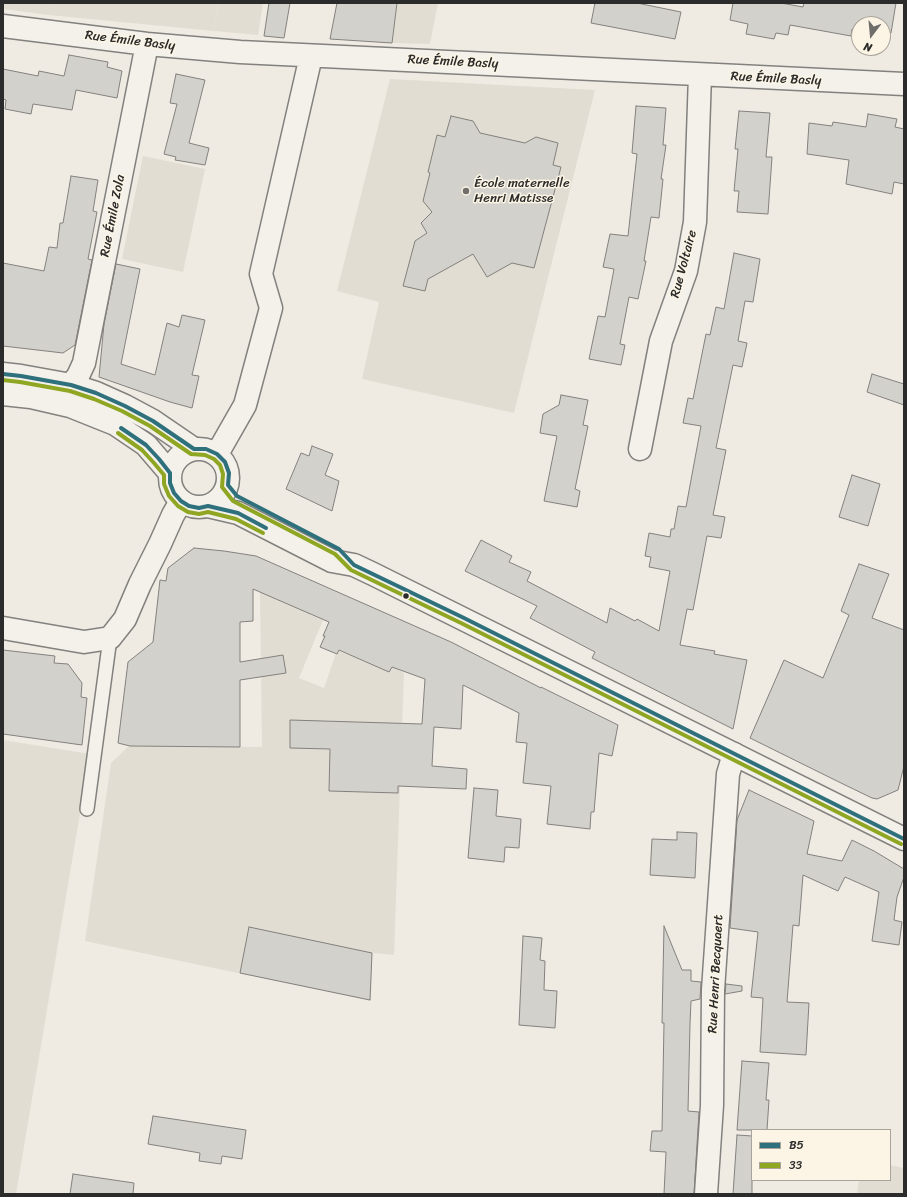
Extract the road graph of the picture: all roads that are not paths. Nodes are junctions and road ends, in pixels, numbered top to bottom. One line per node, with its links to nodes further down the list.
1 (3, 26): 2 (street, Rue Émile Basly)
2 (147, 44): 3 (street, Rue Émile Basly); 7 (street, Rue Émile Zola)
3 (311, 56): 4 (street, Rue Émile Basly); 11 (street)
4 (700, 75): 5 (street, Rue Émile Basly); 10 (street, Rue Voltaire)
5 (904, 84)
6 (3, 374): 7 (street)
7 (71, 384): 9 (street)
8 (3, 394): 12 (street)
9 (194, 449): 11 (street); 12 (street)
10 (640, 449)
11 (216, 454): 13 (street)
12 (170, 473): 14 (street)
13 (228, 485): 15 (street); 16 (street)
14 (181, 501): 15 (street); 18 (street)
15 (208, 506): 16 (street)
16 (354, 565): 19 (street)
17 (3, 628): 18 (street)
18 (110, 638): 20 (lane)
19 (734, 754): 21 (street); 22 (street, Rue Henri Becquaert)
20 (87, 809)
21 (903, 834)
22 (706, 1194)

